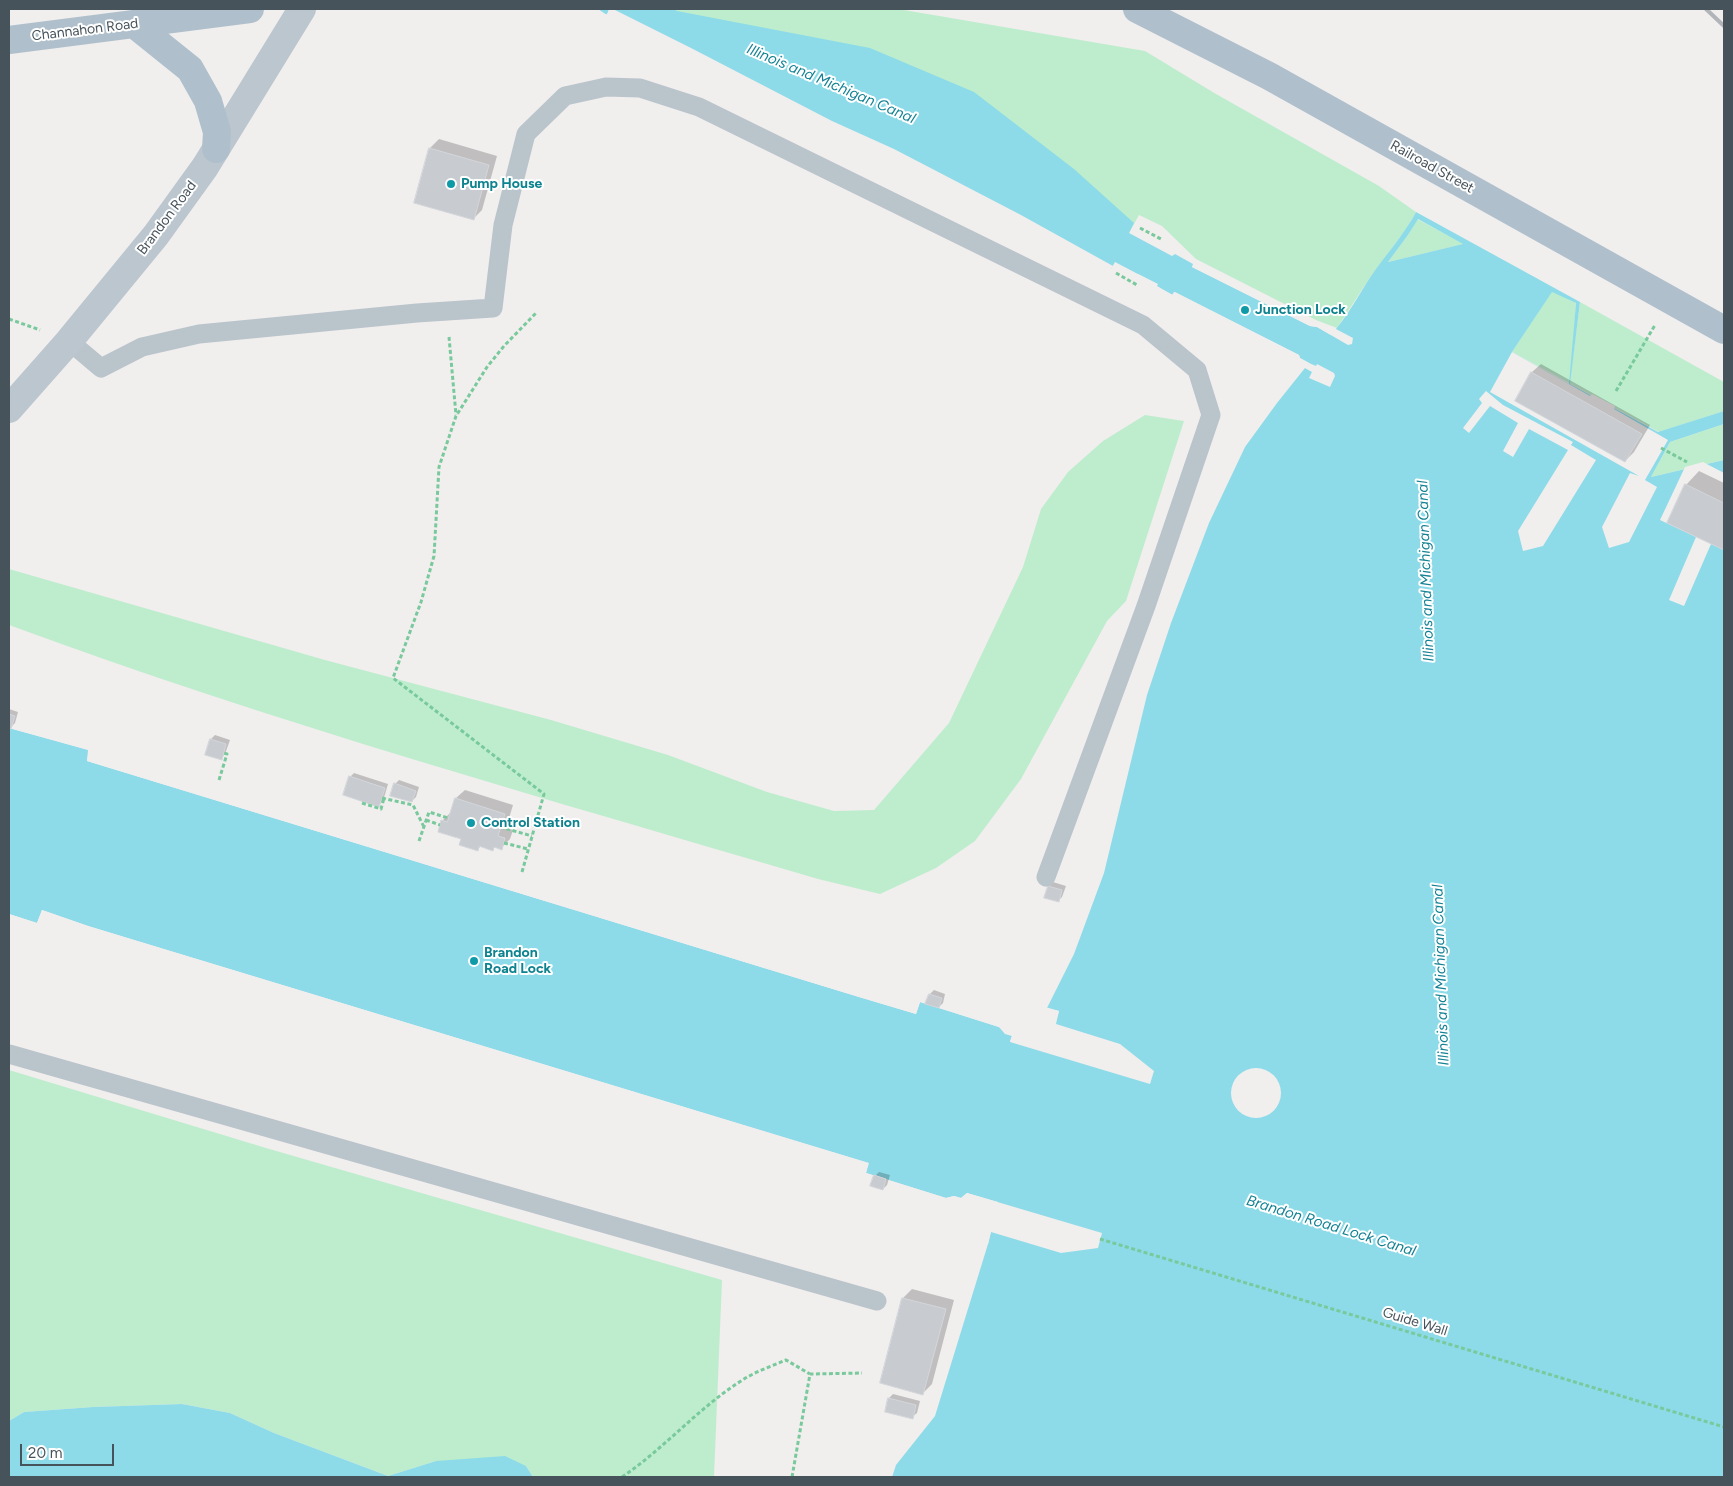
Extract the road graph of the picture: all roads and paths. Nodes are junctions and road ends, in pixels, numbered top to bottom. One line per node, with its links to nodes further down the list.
1 (250, 9): 4 (main road, Channahon Road)
2 (302, 9): 6 (street, Brandon Road)
3 (1137, 9): 13 (main road, Railroad Street)
4 (134, 24): 5 (main road, Channahon Road); 6 (main road)
5 (9, 40)
6 (216, 149): 15 (street, Brandon Road)
7 (1140, 228): 8 (path)
8 (1161, 239)
9 (1116, 273): 10 (path)
10 (1137, 285)
11 (446, 311): 15 (lane); 18 (path); 34 (lane)
12 (537, 312): 18 (path)
13 (1724, 330)
14 (1647, 338): 16 (path)
15 (69, 341): 17 (street, Brandon Road)
16 (1616, 391)
17 (9, 409)
18 (456, 416): 29 (path)
19 (1662, 448): 20 (path)
20 (1687, 462)
21 (224, 753): 22 (path)
22 (219, 780)
23 (362, 803): 28 (path)
24 (448, 818): 25 (path)
25 (426, 820): 26 (path); 28 (path)
26 (440, 824)
27 (500, 827): 29 (path)
28 (424, 828): 30 (path)
29 (532, 836): 32 (path)
30 (419, 841)
31 (504, 842): 32 (path)
32 (528, 849): 33 (path)
33 (522, 872)
34 (1046, 877)
35 (9, 1054): 37 (lane)
36 (1100, 1239): 40 (path, Guide Wall)
37 (877, 1301)
38 (862, 1373): 39 (path)
39 (810, 1374): 41 (path); 42 (path)
40 (1724, 1427)
41 (622, 1477)
42 (792, 1477)

